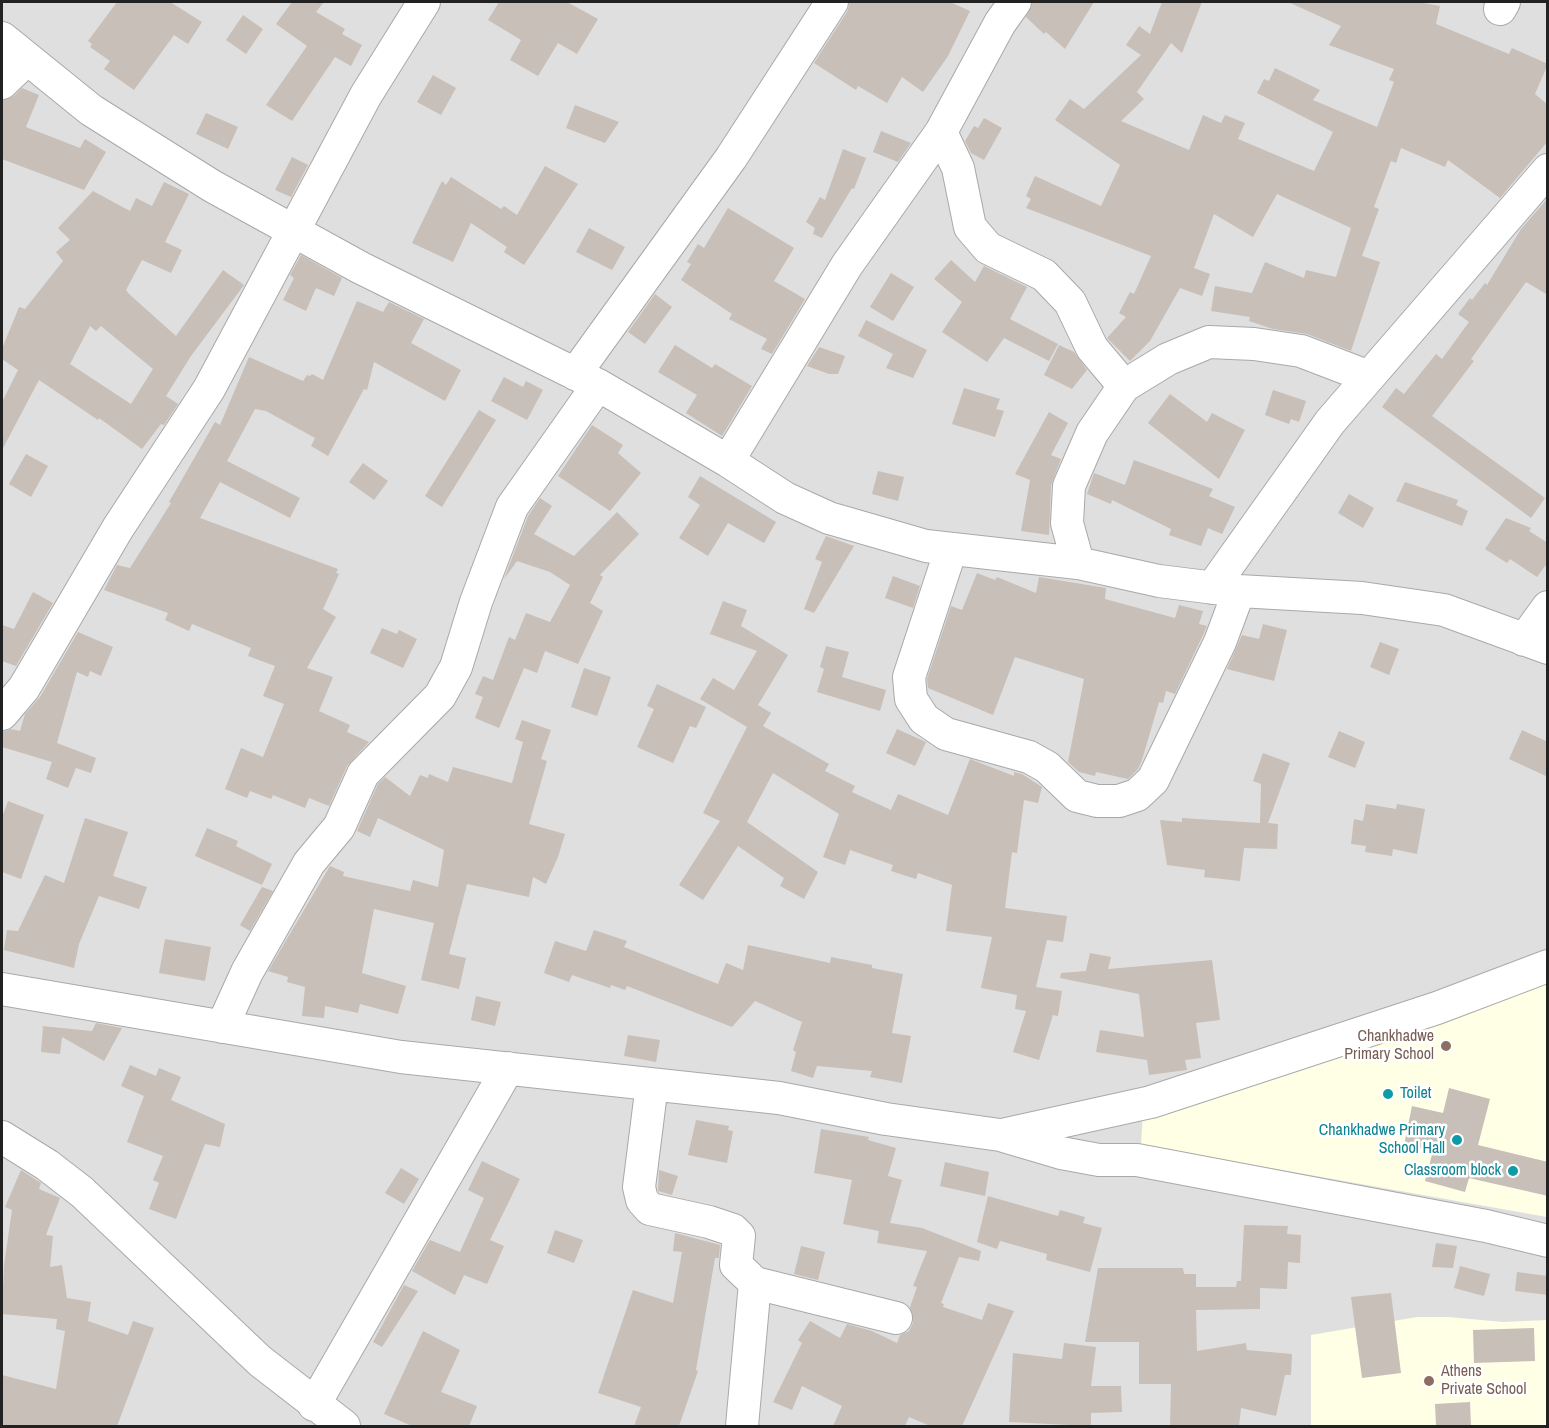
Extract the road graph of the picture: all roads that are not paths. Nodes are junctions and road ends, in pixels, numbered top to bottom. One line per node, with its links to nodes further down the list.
1 (424, 2): 9 (street)
2 (832, 2): 11 (street)
3 (1015, 2): 7 (street)
4 (2, 38): 5 (street)
5 (27, 59): 6 (street); 9 (street)
6 (2, 83)
7 (941, 132): 12 (street); 13 (street)
8 (1548, 170): 10 (street)
9 (294, 233): 11 (street); 19 (street)
10 (1369, 377): 12 (street); 16 (street)
11 (586, 380): 13 (street); 22 (street)
12 (1124, 386): 15 (street)
13 (728, 461): 14 (street)
14 (951, 549): 15 (street); 16 (street)
15 (1078, 562): 16 (street)
16 (1225, 590): 18 (street)
17 (1548, 607): 18 (street)
18 (1536, 644)
19 (2, 714)
20 (1548, 966): 25 (street)
21 (2, 989): 22 (street)
22 (222, 1027): 23 (street)
23 (508, 1068): 24 (street); 30 (street)
24 (652, 1084): 25 (street); 28 (street)
25 (1000, 1135): 27 (street)
26 (2, 1137): 30 (street)
27 (1548, 1241)
28 (755, 1283): 29 (street); 32 (street)
29 (896, 1318)
30 (314, 1405): 31 (street)
31 (344, 1426)
32 (742, 1426)

